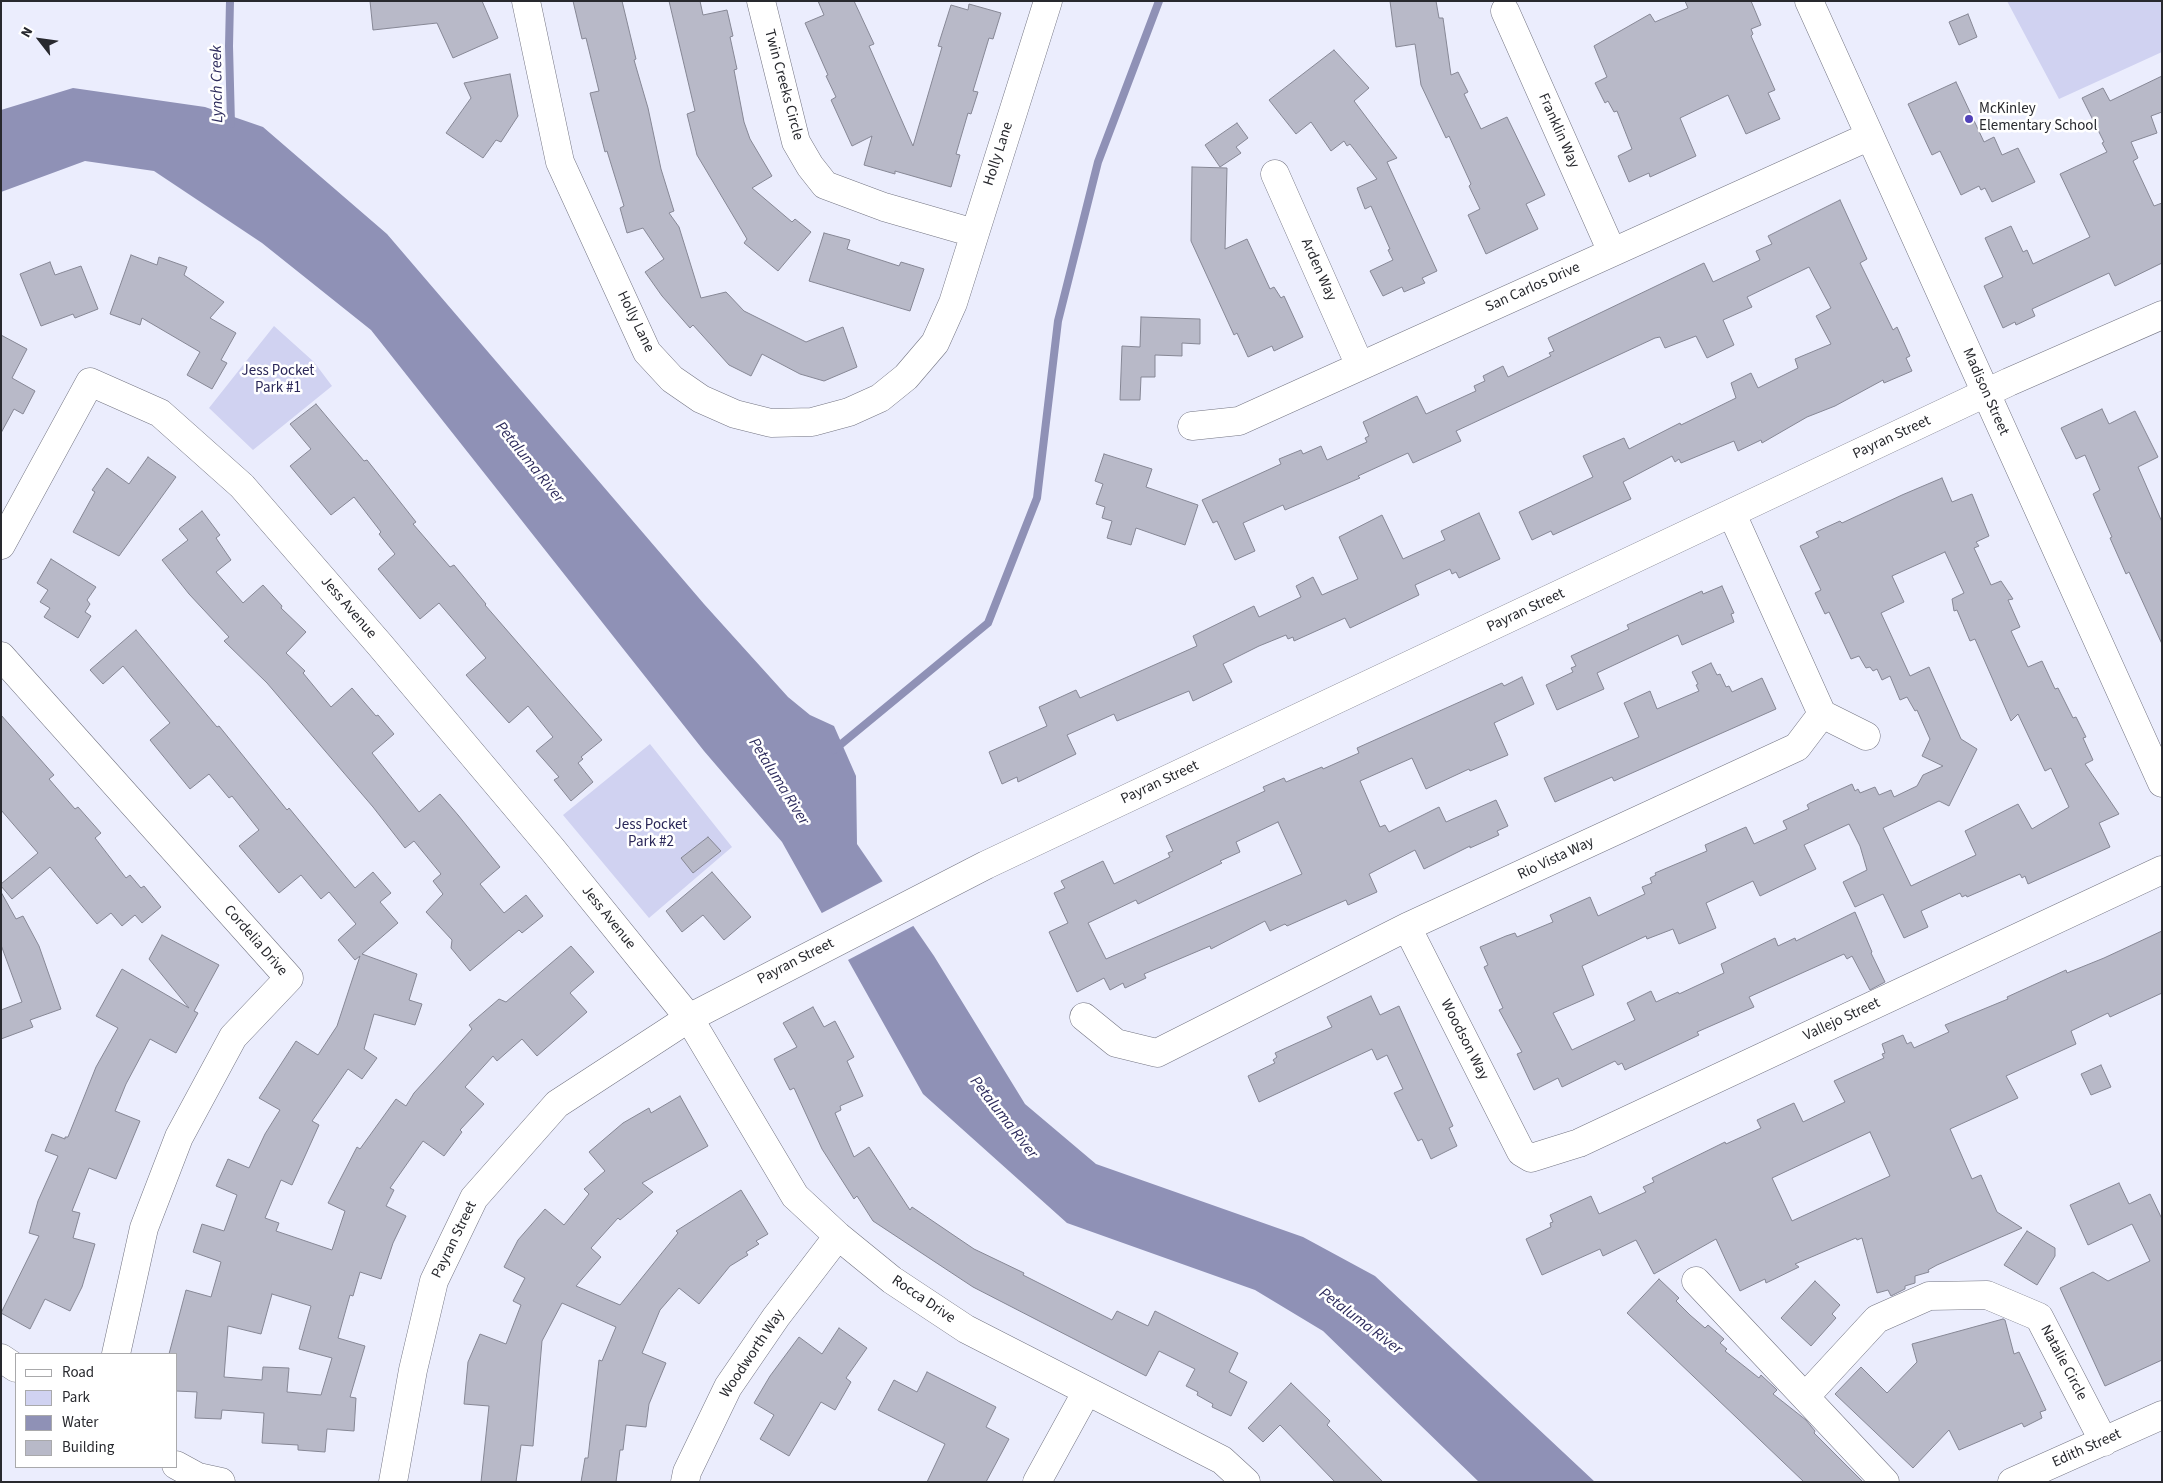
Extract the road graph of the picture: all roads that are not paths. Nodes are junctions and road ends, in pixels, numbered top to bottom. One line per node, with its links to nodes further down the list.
1 (526, 1): 8 (street, Holly Lane)
2 (761, 1): 8 (street, Twin Creeks Circle)
3 (1048, 1): 8 (street, Holly Lane)
4 (1809, 1): 6 (street, Madison Street)
5 (1505, 11): 9 (street, Franklin Way)
6 (1870, 136): 9 (street, San Carlos Drive); 12 (street, Madison Street)
7 (1275, 174): 11 (street, Arden Way)
8 (974, 233)
9 (1612, 252): 11 (street, San Carlos Drive)
10 (2162, 315): 12 (street, Payran Street)
11 (1360, 366): 13 (street, San Carlos Drive)
12 (1986, 394): 14 (street, Payran Street); 19 (street, Madison Street)
13 (1192, 426)
14 (1732, 514): 17 (street); 23 (street, Payran Street)
15 (1, 545): 23 (street, Jess Avenue)
16 (1, 656): 27 (street, Cordelia Drive)
17 (1822, 714): 18 (street); 21 (street, Rio Vista Way)
18 (1866, 736)
19 (2162, 783)
20 (2162, 870): 24 (street, Vallejo Street)
21 (1407, 928): 22 (street, Rio Vista Way); 24 (street, Woodson Way)
22 (1084, 1017)
23 (689, 1018): 25 (street, Rocca Drive); 34 (street, Payran Street)
24 (1521, 1152)
25 (838, 1236): 30 (street, Rocca Drive); 35 (street, Woodworth Way)
26 (1696, 1281): 31 (street)
27 (116, 1353)
28 (1, 1358): 29 (street)
29 (15, 1367)
30 (1087, 1391): 36 (street); 37 (street, Rocca Drive)
31 (1805, 1397): 33 (street, Natalie Circle); 38 (street)
32 (2162, 1415): 33 (street, Edith Street)
33 (2104, 1442): 39 (street, Edith Street)
34 (393, 1482)
35 (686, 1482)
36 (1037, 1482)
37 (1246, 1482)
38 (1885, 1482)
39 (2012, 1482)

